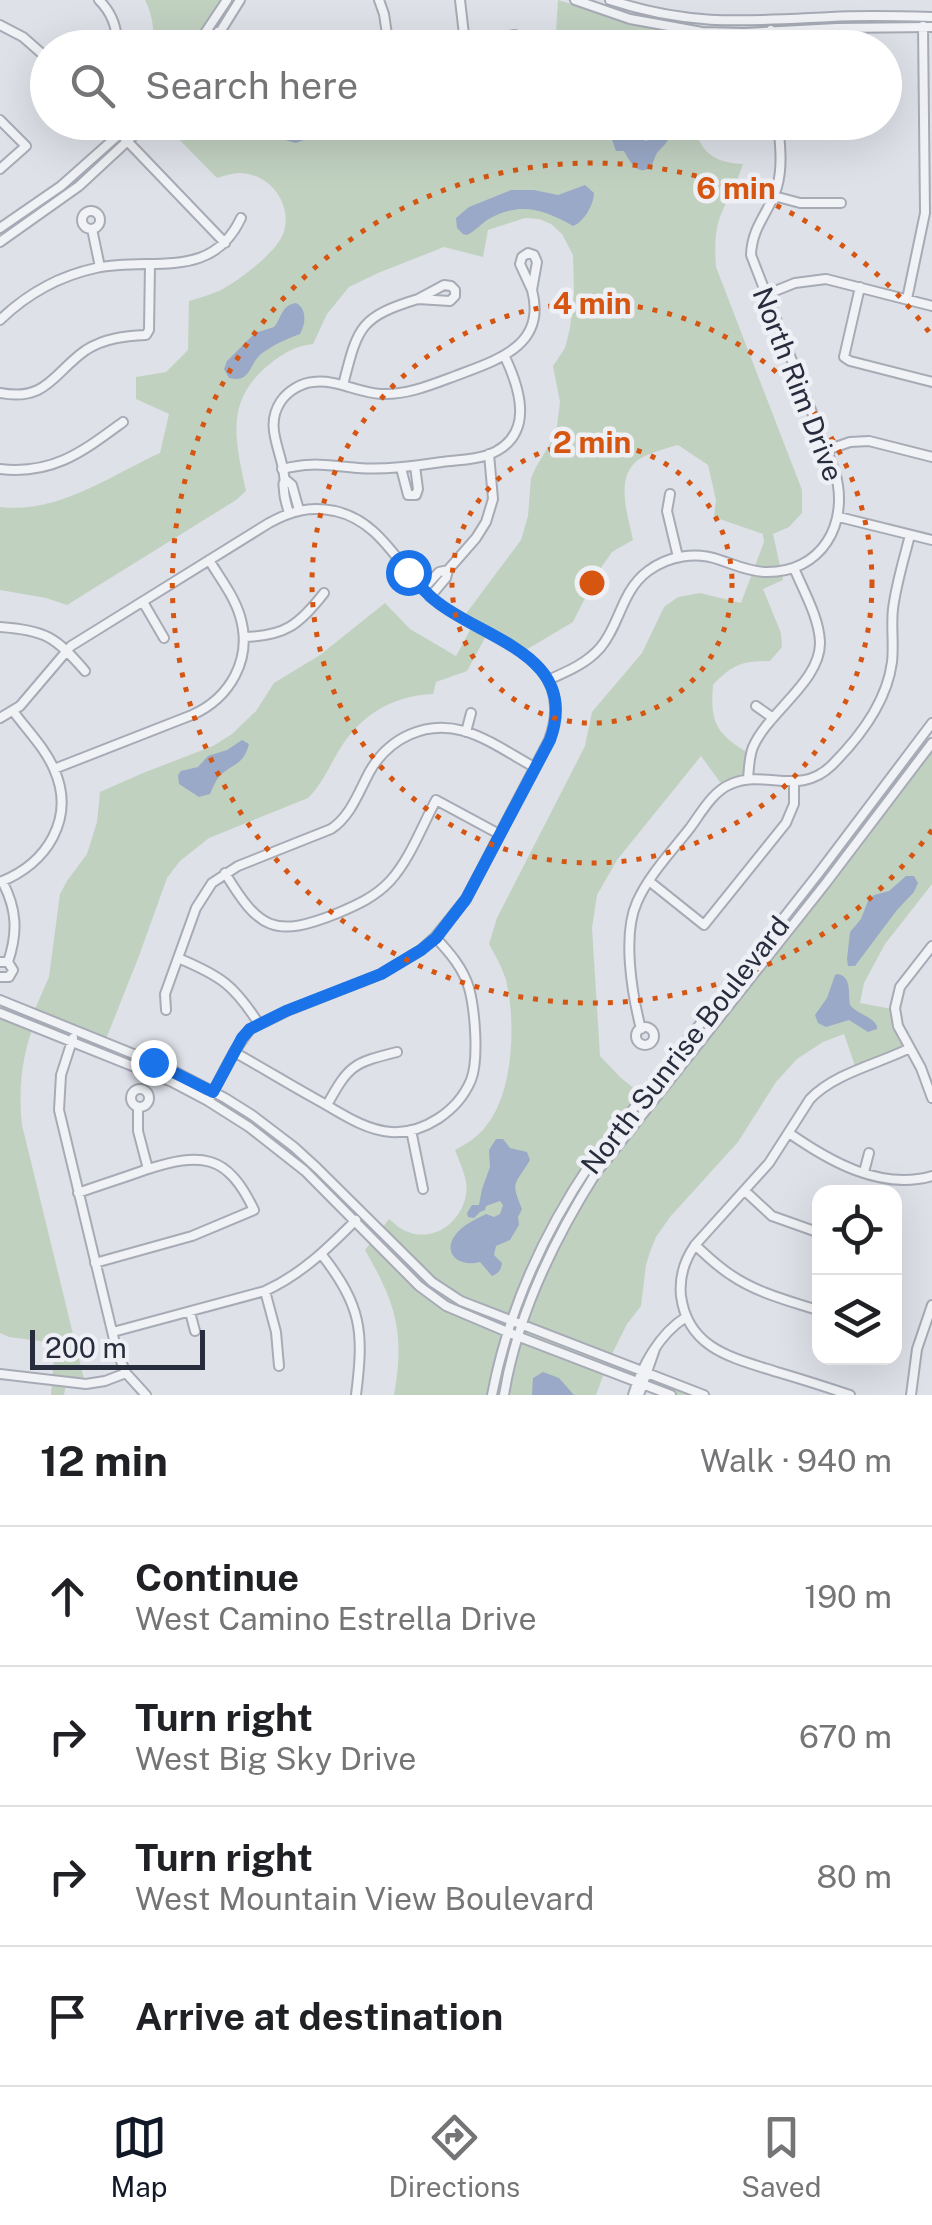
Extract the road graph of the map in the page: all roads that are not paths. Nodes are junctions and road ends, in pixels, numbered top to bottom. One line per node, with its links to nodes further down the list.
1 (99, 0): 13 (street)
2 (227, 0): 11 (street)
3 (240, 0): 16 (street)
4 (379, 0): 17 (street)
5 (460, 0): 18 (street)
6 (575, 0): 7 (street)
7 (604, 3): 9 (street); 19 (street)
8 (927, 17): 9 (street); 12 (street)
9 (771, 21): 20 (street)
10 (0, 25): 22 (street)
11 (210, 27): 14 (street); 15 (street)
12 (928, 27): 21 (street); 23 (street)
13 (115, 30)
14 (208, 30)
15 (215, 30)
16 (222, 30)
17 (387, 30)
18 (464, 30)
19 (688, 30)
20 (771, 30)
21 (834, 30)
22 (30, 43)
23 (928, 93): 43 (street)
24 (0, 120): 29 (street)
25 (121, 140): 33 (street)
26 (122, 140): 35 (street)
27 (126, 140): 36 (street)
28 (779, 140): 30 (street, North Rim Drive)
29 (0, 169)
30 (774, 196): 31 (street); 41 (street, North Rim Drive)
31 (842, 203)
32 (242, 218): 36 (street)
33 (0, 228)
34 (92, 228): 38 (street)
35 (0, 242)
36 (225, 244): 37 (street)
37 (150, 264): 38 (street); 49 (street)
38 (100, 267): 45 (street)
39 (860, 287): 41 (street); 43 (street); 47 (street)
40 (532, 290): 46 (street)
41 (765, 296): 51 (street, North Rim Drive)
42 (418, 299): 48 (street)
43 (907, 300): 44 (street)
44 (932, 306)
45 (0, 320)
46 (504, 357): 48 (street); 52 (street)
47 (932, 382)
48 (343, 385): 55 (street)
49 (0, 394)
50 (123, 422): 57 (street)
51 (827, 450): 53 (street); 60 (street, North Rim Drive)
52 (489, 454): 54 (street); 66 (street)
53 (932, 457)
54 (415, 466): 56 (street); 56 (street)
55 (282, 468): 56 (street); 59 (street)
56 (401, 468)
57 (0, 469)
58 (670, 494): 63 (street)
59 (294, 511): 64 (street); 67 (street)
60 (838, 517): 61 (street); 65 (street, North Rim Drive)
61 (910, 535): 62 (street); 88 (street)
62 (932, 540)
63 (678, 557): 65 (street); 76 (street)
64 (208, 560): 70 (street); 72 (street)
65 (794, 568): 81 (street)
66 (448, 570): 67 (street); 69 (street)
67 (423, 588): 69 (street)
68 (324, 593): 72 (street)
69 (430, 596): 76 (street)
70 (143, 602): 73 (street); 74 (street)
71 (0, 627): 74 (street)
72 (244, 637): 86 (street)
73 (164, 638)
74 (67, 650): 75 (street); 78 (street)
75 (85, 670)
76 (548, 680): 85 (street)
77 (756, 706): 81 (street)
78 (13, 712): 80 (street); 86 (street)
79 (472, 714): 83 (street)
80 (0, 718)
81 (772, 718): 87 (street)
82 (932, 723): 133 (street, North Sunrise Boulevard)
83 (466, 732): 85 (street); 90 (street)
84 (932, 743): 134 (street, North Sunrise Boulevard)
85 (534, 767): 89 (street)
86 (54, 769): 91 (street)
87 (748, 778): 88 (street); 92 (street)
88 (794, 782): 92 (street)
89 (500, 834): 90 (street); 93 (street)
90 (225, 872): 95 (street)
91 (1, 881): 96 (street)
92 (649, 881): 102 (street)
93 (436, 938): 101 (street); 113 (street)
94 (931, 950): 105 (street)
95 (178, 958): 99 (street); 101 (street)
96 (4, 962): 97 (street)
97 (0, 978)
98 (0, 1000): 103 (street)
99 (166, 1010)
100 (0, 1012): 104 (street)
101 (259, 1024): 106 (street)
102 (641, 1029)
103 (75, 1032): 104 (street); 108 (street)
104 (72, 1042): 110 (street); 121 (street)
105 (910, 1048): 109 (street); 114 (street)
106 (234, 1052): 108 (street); 111 (street)
107 (396, 1052): 111 (street)
108 (213, 1092): 110 (street); 122 (street)
109 (932, 1098)
110 (208, 1101): 123 (street)
111 (327, 1105): 113 (street)
112 (138, 1107): 116 (street)
113 (411, 1130): 119 (street)
114 (789, 1132): 117 (street); 120 (street)
115 (869, 1153): 117 (street)
116 (148, 1169): 121 (street); 127 (street)
117 (864, 1172): 118 (street)
118 (932, 1176)
119 (424, 1188)
120 (745, 1191): 124 (street); 125 (street)
121 (78, 1193): 127 (street)
122 (362, 1213): 123 (street); 133 (street)
123 (355, 1222): 126 (street); 137 (street)
124 (812, 1230)
125 (694, 1245): 130 (street); 132 (street)
126 (322, 1254): 128 (street); 145 (street)
127 (95, 1263): 136 (street)
128 (266, 1291): 131 (street); 139 (street)
129 (932, 1306): 152 (street)
130 (812, 1307)
131 (190, 1312): 135 (street); 136 (street)
132 (686, 1317): 140 (street); 151 (street)
133 (511, 1321): 134 (street); 137 (street, North Sunrise Boulevard)
134 (521, 1326): 138 (street, North Sunrise Boulevard); 140 (street)
135 (195, 1331)
136 (113, 1332): 141 (street)
137 (507, 1332): 138 (street); 146 (street, North Sunrise Boulevard)
138 (518, 1336): 143 (street); 147 (street, North Sunrise Boulevard)
139 (279, 1366)
140 (644, 1372): 143 (street); 150 (street)
141 (126, 1373): 142 (street); 144 (street)
142 (0, 1374)
143 (640, 1383): 148 (street); 149 (street)
144 (146, 1395)
145 (356, 1395)
146 (492, 1395)
147 (504, 1395)
148 (636, 1395)
149 (670, 1395)
150 (704, 1395)
151 (850, 1395)
152 (911, 1395)

